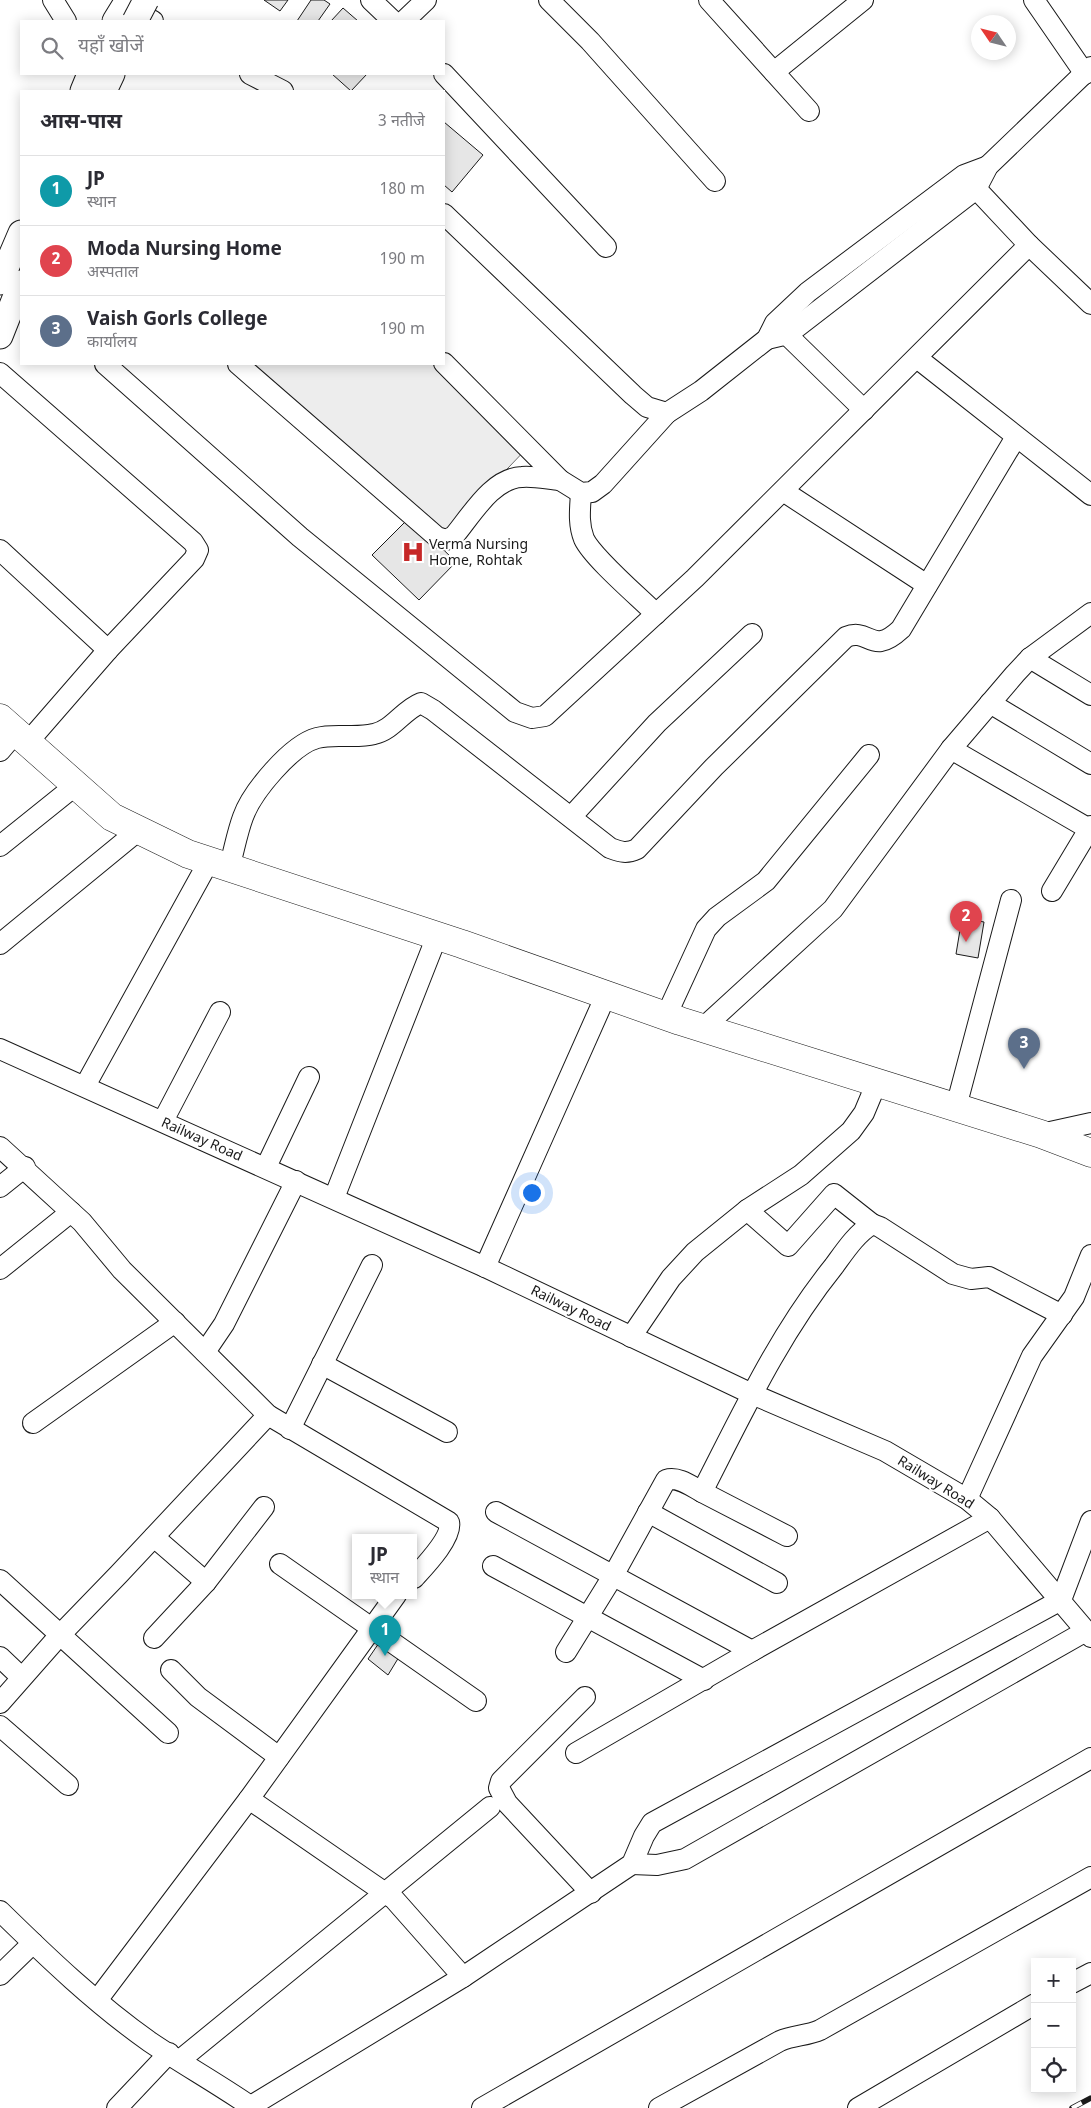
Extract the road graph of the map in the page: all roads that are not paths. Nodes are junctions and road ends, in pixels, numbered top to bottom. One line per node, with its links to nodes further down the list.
1 (53, 0): 8 (street)
2 (371, 0): 9 (street)
3 (426, 0): 10 (street)
4 (549, 0): 23 (street)
5 (709, 0): 12 (street)
6 (863, 0): 12 (street)
7 (1034, 0): 11 (street)
8 (65, 20)
9 (393, 20)
10 (405, 20)
11 (1088, 71): 24 (street)
12 (774, 72): 22 (street)
13 (90, 75): 18 (main road)
14 (106, 75): 19 (main road)
15 (112, 75): 20 (main road)
16 (252, 75): 21 (street)
17 (445, 75): 28 (street)
18 (82, 90)
19 (99, 90)
20 (104, 90)
21 (281, 90)
22 (809, 111)
23 (715, 181)
24 (970, 182): 27 (street); 32 (street)
25 (445, 215): 40 (street)
26 (20, 243): 29 (main road)
27 (1029, 245): 30 (street); 34 (street)
28 (606, 246)
29 (16, 284): 31 (main road); 33 (main road)
30 (1091, 304)
31 (0, 321)
32 (776, 332): 39 (street); 40 (street)
33 (0, 336)
34 (917, 358): 39 (street); 41 (street)
35 (445, 364): 42 (street)
36 (106, 365): 48 (street)
37 (239, 365): 42 (street)
38 (0, 373): 51 (street)
39 (864, 410): 43 (street)
40 (667, 414): 44 (street)
41 (1016, 437): 45 (street); 47 (street)
42 (560, 480): 44 (street)
43 (783, 491): 47 (street); 48 (street)
44 (580, 493): 48 (street)
45 (1091, 495)
46 (0, 550): 51 (street)
47 (927, 586): 60 (street)
48 (656, 614)
49 (1088, 620): 52 (street)
50 (752, 634): 60 (street)
51 (108, 650): 55 (street)
52 (1030, 658): 53 (street); 54 (street)
53 (1091, 695)
54 (990, 703): 56 (street); 58 (street)
55 (11, 736): 59 (highway)
56 (951, 749): 61 (street); 72 (street)
57 (868, 755): 71 (street)
58 (1091, 764)
59 (76, 785): 62 (highway); 63 (street)
60 (571, 817): 64 (street)
61 (1090, 828): 65 (street)
62 (139, 830): 64 (highway); 68 (street)
63 (0, 846)
64 (219, 865): 67 (highway); 76 (street)
65 (1052, 891)
66 (1011, 900): 77 (street)
67 (437, 936): 69 (highway); 87 (street)
68 (0, 944)
69 (606, 995): 71 (highway); 93 (street)
70 (220, 1012): 78 (street)
71 (666, 1016): 72 (highway)
72 (703, 1028): 75 (highway)
73 (0, 1049): 76 (street, Railway Road)
74 (309, 1077): 84 (street)
75 (877, 1082): 77 (highway); 88 (street)
76 (85, 1086): 78 (street, Railway Road)
77 (956, 1107): 80 (highway)
78 (163, 1121): 84 (street, Railway Road)
79 (1091, 1123): 80 (street)
80 (1041, 1134): 82 (highway)
81 (0, 1147): 83 (street)
82 (1091, 1153)
83 (24, 1167): 86 (street); 89 (street)
84 (266, 1167): 85 (street, Railway Road)
85 (296, 1181): 87 (street, Railway Road); 98 (street)
86 (0, 1187)
87 (334, 1198): 93 (street, Railway Road)
88 (748, 1210): 90 (street); 97 (street)
89 (71, 1212): 94 (street); 96 (street)
90 (872, 1224): 95 (street); 100 (street)
91 (1091, 1255): 95 (street)
92 (372, 1265): 99 (street)
93 (485, 1267): 97 (street, Railway Road)
94 (0, 1269)
95 (1062, 1315): 106 (street)
96 (175, 1322): 98 (street); 102 (street)
97 (631, 1337): 100 (street, Railway Road)
98 (205, 1352): 101 (street)
99 (322, 1364): 103 (street); 104 (street)
100 (752, 1394): 105 (street); 106 (street, Railway Road)
101 (268, 1415): 103 (street); 113 (street)
102 (34, 1423)
103 (290, 1428): 116 (street)
104 (447, 1432)
105 (702, 1492): 109 (street); 112 (street)
106 (967, 1499): 110 (street, Railway Road)
107 (264, 1507): 119 (street)
108 (496, 1512): 117 (street)
109 (648, 1512): 117 (street); 120 (street)
110 (990, 1518): 122 (street, Railway Road); 128 (street)
111 (1091, 1521): 122 (street)
112 (787, 1536)
113 (154, 1537): 119 (street); 126 (street)
114 (280, 1564): 124 (street)
115 (493, 1566): 123 (street)
116 (417, 1575)
117 (613, 1576): 123 (street); 128 (street)
118 (0, 1580): 126 (street)
119 (206, 1582): 127 (street)
120 (777, 1583)
121 (393, 1599): 124 (street)
122 (1060, 1600): 125 (street, Railway Road); 145 (street)
123 (588, 1618): 129 (street); 133 (street)
124 (372, 1627): 135 (street); 140 (street)
125 (1089, 1634): 145 (street)
126 (59, 1636): 132 (street); 138 (street)
127 (154, 1638)
128 (752, 1651): 133 (street)
129 (566, 1652)
130 (0, 1657): 132 (street)
131 (171, 1670): 140 (street)
132 (21, 1677): 136 (street)
133 (704, 1680): 139 (street)
134 (585, 1697): 148 (street)
135 (476, 1701)
136 (0, 1703)
137 (0, 1726): 142 (street)
138 (168, 1733)
139 (576, 1753)
140 (279, 1756): 143 (street)
141 (1091, 1758): 160 (street)
142 (68, 1785)
143 (249, 1798): 147 (street); 155 (street)
144 (490, 1807): 147 (street)
145 (632, 1864): 148 (street)
146 (1091, 1877): 161 (street)
147 (384, 1892): 153 (street); 157 (street)
148 (591, 1893): 153 (street)
149 (0, 1911): 150 (street)
150 (33, 1943): 152 (street); 155 (street)
151 (1091, 1973): 154 (street)
152 (0, 1975)
153 (463, 1976): 158 (street)
154 (1076, 1981)
155 (98, 1999): 157 (street)
156 (1031, 2006): 162 (street)
157 (175, 2057): 158 (street); 159 (street)
158 (252, 2107)
159 (117, 2108)
160 (482, 2108)
161 (659, 2108)
162 (858, 2108)

